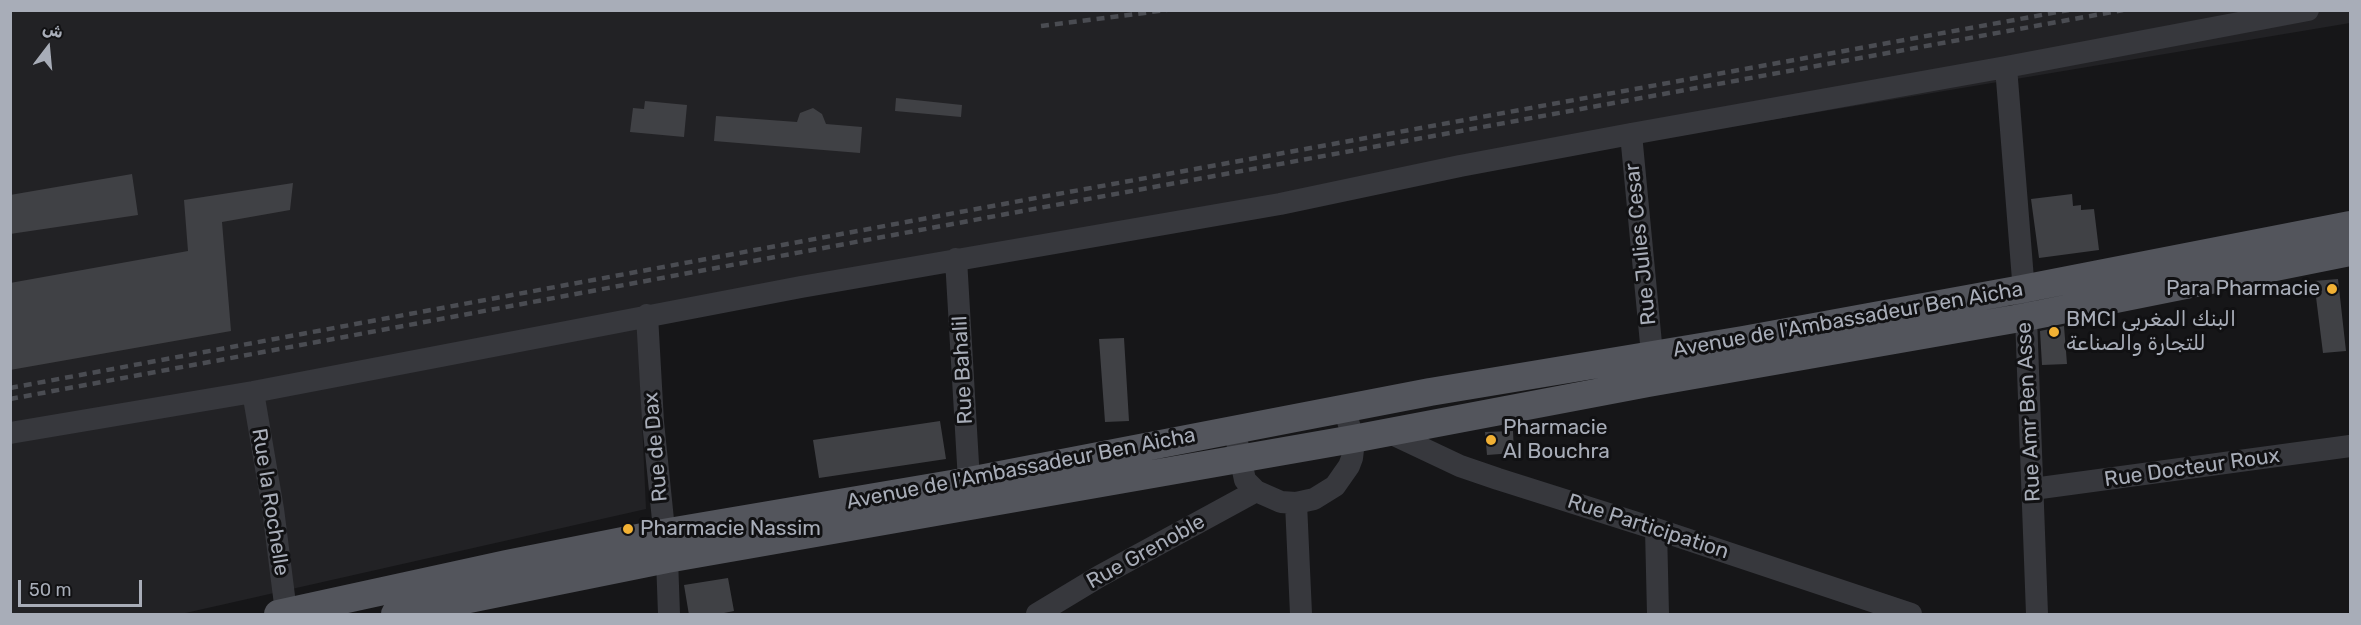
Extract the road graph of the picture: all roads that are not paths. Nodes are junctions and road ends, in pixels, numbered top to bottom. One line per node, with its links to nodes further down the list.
1 (2308, 10): 2 (street)
2 (2006, 67): 3 (street); 7 (street, Rue Amr Ben Asse)
3 (1631, 134): 6 (street); 10 (street, Rue Julies Cesar)
4 (2350, 225): 7 (main road, Avenue de l'Ambassadeur Ben Aicha)
5 (2350, 252): 9 (main road, Avenue de l'Ambassadeur Ben Aicha)
6 (956, 259): 8 (street); 19 (street, Rue Bahalil)
7 (2022, 289): 9 (street, Rue Amr Ben Asse); 10 (main road, Avenue de l'Ambassadeur Ben Aicha)
8 (647, 315): 11 (street); 24 (street, Rue de Dax)
9 (2026, 317): 14 (main road, Avenue de l'Ambassadeur Ben Aicha); 20 (street, Rue Amr Ben Asse)
10 (1652, 354): 12 (main road, Avenue de l'Ambassadeur Ben Aicha)
11 (253, 392): 15 (street); 25 (street, Rue la Rochelle)
12 (1344, 408): 13 (main road, Avenue de l'Ambassadeur Ben Aicha); 16 (street)
13 (1234, 429): 18 (street); 19 (main road, Avenue de l'Ambassadeur Ben Aicha)
14 (1388, 432): 16 (main road, Avenue de l'Ambassadeur Ben Aicha); 23 (street, Rue Participation)
15 (10, 433)
16 (1353, 439): 18 (main road, Avenue de l'Ambassadeur Ben Aicha); 22 (street)
17 (2350, 446): 20 (street, Rue Docteur Roux)
18 (1240, 458): 21 (street); 24 (main road, Avenue de l'Ambassadeur Ben Aicha)
19 (969, 482): 24 (main road, Avenue de l'Ambassadeur Ben Aicha)
20 (2033, 489): 32 (street, Rue Amr Ben Asse)
21 (1256, 491): 22 (street); 28 (street, Rue Grenoble)
22 (1296, 503): 29 (street)
23 (1656, 529): 30 (street); 31 (street, Rue Participation)
24 (665, 546): 25 (main road, Avenue de l'Ambassadeur Ben Aicha); 26 (main road, Avenue de l'Ambassadeur Ben Aicha); 27 (street, Rue de Dax)
25 (282, 614)
26 (395, 615)
27 (669, 615)
28 (1037, 615)
29 (1301, 615)
30 (1658, 615)
31 (1911, 615)
32 (2037, 615)

